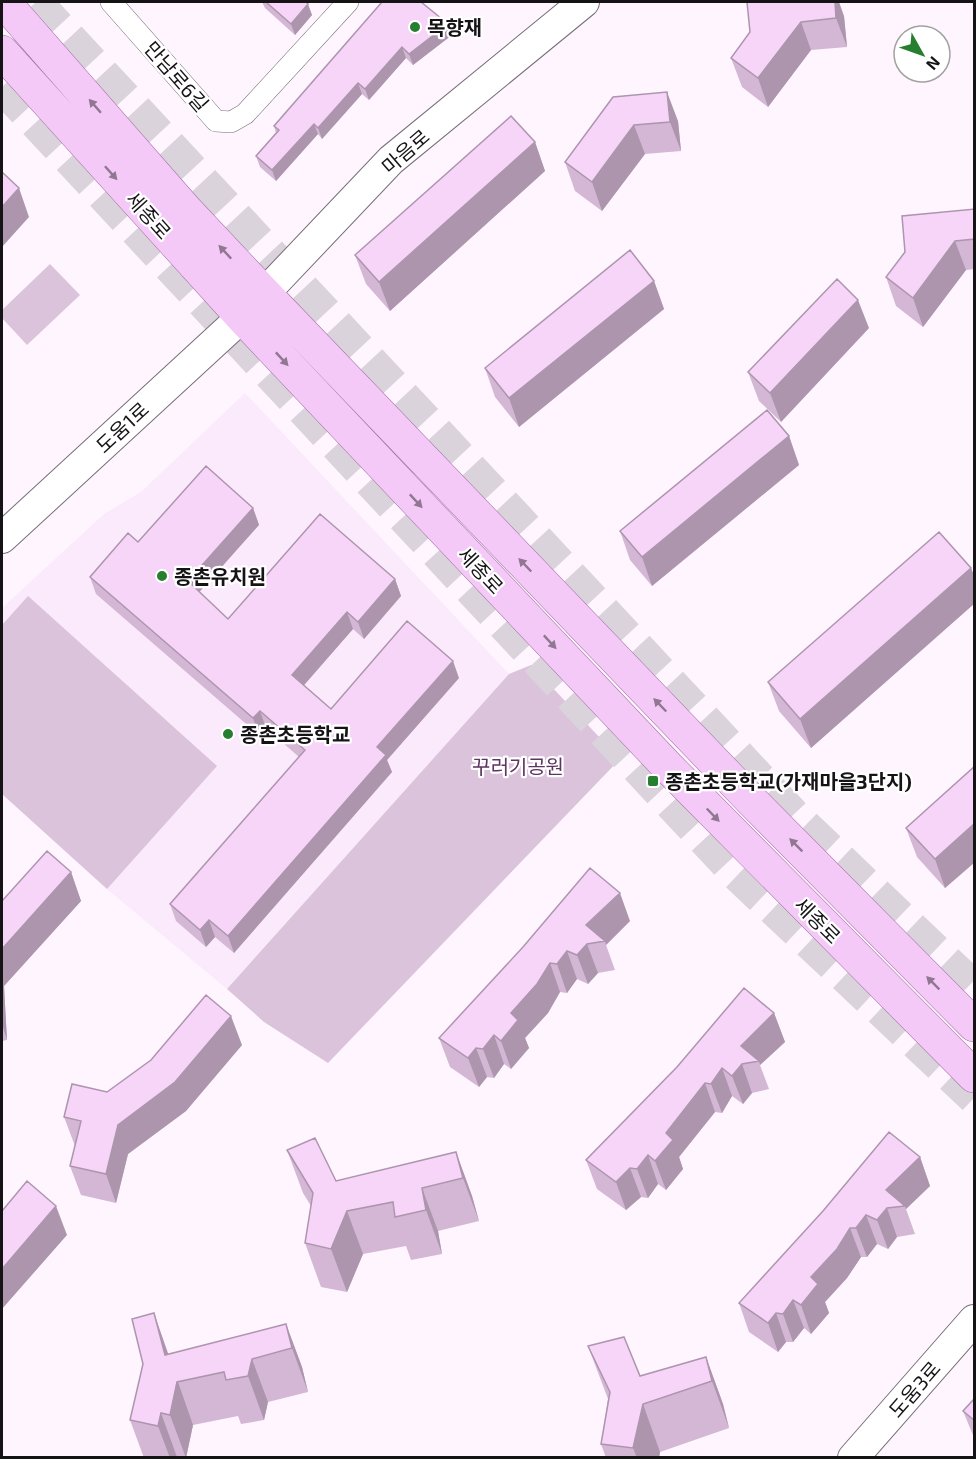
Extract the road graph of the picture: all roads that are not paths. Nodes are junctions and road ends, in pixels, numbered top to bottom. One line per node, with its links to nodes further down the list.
1 (4, 2): 6 (main road, 세종로, one-way to 1)
2 (111, 2): 3 (street, 만남로6길)
3 (348, 2)
4 (584, 2): 6 (street, 마음로)
5 (2, 52): 6 (main road, 세종로, one-way to 6)
6 (253, 305): 7 (street, 도움1로); 8 (main road, 세종로, one-way to 6); 9 (main road, 세종로, one-way to 9)
7 (2, 538)
8 (975, 1025)
9 (975, 1076)
10 (975, 1320): 11 (street, 도움3로)
11 (853, 1458)

